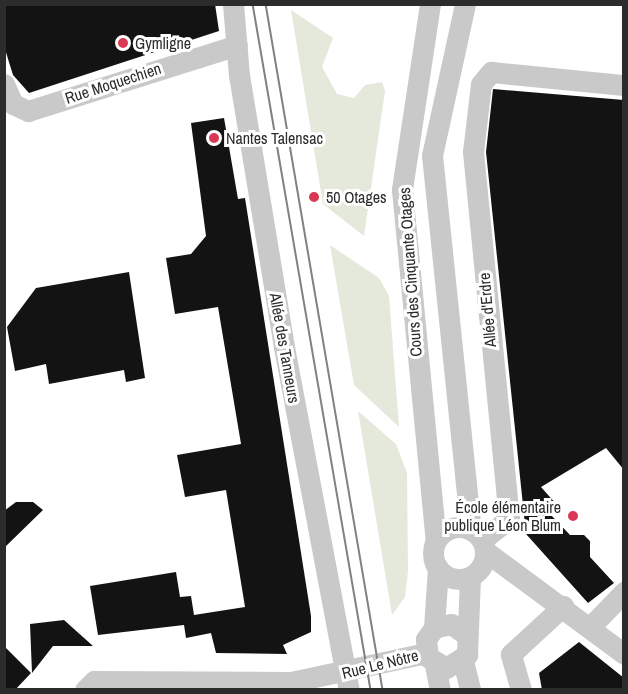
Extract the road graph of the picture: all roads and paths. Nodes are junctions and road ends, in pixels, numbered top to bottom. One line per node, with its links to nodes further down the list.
1 (233, 4): 4 (street, Allée des Tanneurs)
2 (430, 4): 8 (street, Cours des Cinquante Otages)
3 (465, 4): 7 (street, Cours des Cinquante Otages)
4 (237, 45): 5 (street, Rue Moquechien); 19 (street, Allée des Tanneurs)
5 (4, 84)
6 (624, 86): 7 (street, Allée d'Erdre)
7 (479, 540): 8 (street); 10 (street); 12 (street)
8 (436, 541): 9 (street, Cours des Cinquante Otages)
9 (438, 568): 10 (street); 14 (street, Cours des Cinquante Otages)
10 (470, 577): 15 (street)
11 (624, 592): 13 (street)
12 (563, 606): 13 (street); 23 (street)
13 (590, 627): 16 (street)
14 (434, 628): 15 (street); 17 (street, Cours des Cinquante Otages)
15 (465, 634): 18 (street)
16 (624, 654)
17 (430, 659): 18 (street); 19 (street, Rue Le Nôtre); 21 (street, Cours des Cinquante Otages)
18 (463, 661): 22 (street)
19 (348, 681): 20 (street, Rue Le Nôtre)
20 (92, 687)
21 (440, 690)
22 (470, 690)
23 (521, 690)

